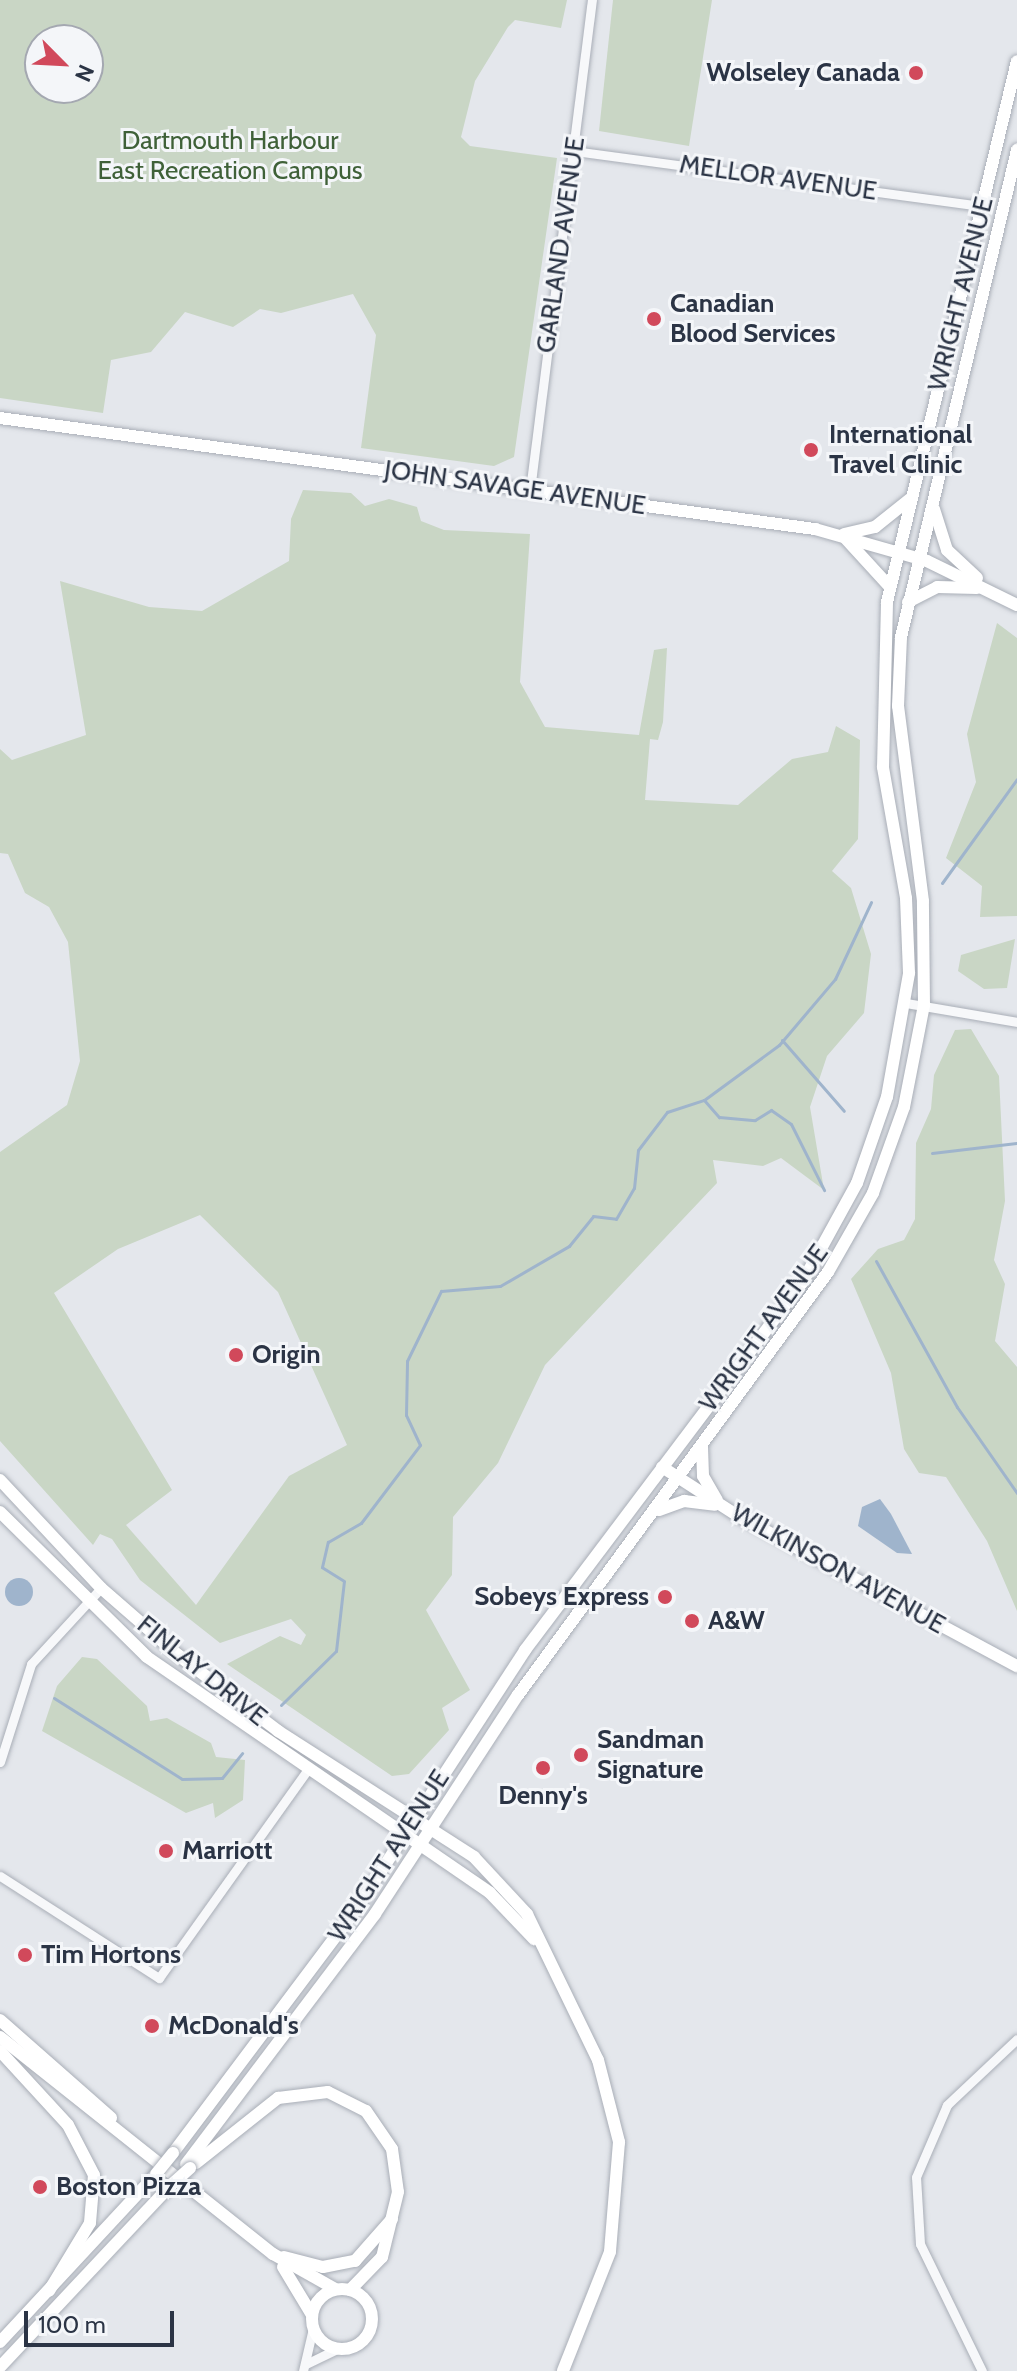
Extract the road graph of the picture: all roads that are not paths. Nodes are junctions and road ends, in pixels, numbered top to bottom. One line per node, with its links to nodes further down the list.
1 (592, 0): 4 (street, GARLAND AVENUE)
2 (1017, 61): 5 (main road, WRIGHT AVENUE)
3 (1017, 150): 8 (main road, WRIGHT AVENUE)
4 (574, 151): 5 (street, MELLOR AVENUE); 7 (street, GARLAND AVENUE)
5 (982, 206): 9 (main road, WRIGHT AVENUE)
6 (0, 418): 7 (main road, JOHN SAVAGE AVENUE)
7 (530, 490): 10 (main road, JOHN SAVAGE AVENUE)
8 (933, 497): 12 (main road, WRIGHT AVENUE); 14 (main road)
9 (912, 498): 10 (main road); 11 (main road, WRIGHT AVENUE)
10 (841, 534): 11 (main road, JOHN SAVAGE AVENUE); 13 (main road)
11 (899, 551): 12 (main road, JOHN SAVAGE AVENUE); 13 (main road, WRIGHT AVENUE)
12 (918, 557): 14 (main road, JOHN SAVAGE AVENUE); 15 (main road, WRIGHT AVENUE)
13 (889, 586): 17 (main road, WRIGHT AVENUE)
14 (1001, 597): 15 (main road); 16 (main road, JOHN SAVAGE AVENUE)
15 (908, 602): 18 (main road, WRIGHT AVENUE)
16 (1017, 605)
17 (906, 1003): 18 (street); 21 (main road, WRIGHT AVENUE)
18 (924, 1005): 19 (street); 20 (main road, WRIGHT AVENUE)
19 (1017, 1022)
20 (702, 1446): 22 (main road, WRIGHT AVENUE); 24 (main road)
21 (662, 1467): 22 (main road, WILKINSON AVENUE); 32 (main road, WRIGHT AVENUE)
22 (679, 1478): 24 (main road, WILKINSON AVENUE); 26 (main road, WRIGHT AVENUE)
23 (0, 1480): 27 (main road, FINLAY DRIVE)
24 (722, 1506): 26 (main road); 29 (main road, WILKINSON AVENUE)
25 (0, 1512): 28 (main road, FINLAY DRIVE)
26 (653, 1514): 33 (main road, WRIGHT AVENUE)
27 (101, 1588): 28 (street); 32 (main road, FINLAY DRIVE)
28 (83, 1600): 30 (street); 31 (main road, FINLAY DRIVE)
29 (1017, 1666)
30 (0, 1762)
31 (306, 1772): 34 (main road, FINLAY DRIVE); 36 (street)
32 (415, 1819): 33 (main road, FINLAY DRIVE); 34 (main road, WRIGHT AVENUE)
33 (432, 1830): 35 (main road, WRIGHT AVENUE); 37 (main road, FINLAY DRIVE)
34 (405, 1835): 35 (main road, FINLAY DRIVE); 48 (main road, WRIGHT AVENUE, bridge)
35 (421, 1847): 37 (main road, FINLAY DRIVE); 43 (main road, WRIGHT AVENUE)
36 (0, 1876)
37 (539, 1944): 54 (main road, FINLAY DRIVE)
38 (0, 2020): 42 (main road)
39 (0, 2037): 42 (main road)
40 (1017, 2039): 55 (street)
41 (0, 2051): 48 (main road)
42 (119, 2126): 45 (main road)
43 (188, 2166): 44 (main road); 52 (main road, WRIGHT AVENUE, bridge)
44 (396, 2212): 45 (main road); 47 (main road)
45 (273, 2254): 46 (main road); 49 (main road)
46 (335, 2289): 47 (main road); 49 (main road)
47 (350, 2290): 51 (main road)
48 (49, 2291): 50 (main road, WRIGHT AVENUE)
49 (312, 2321): 51 (main road); 53 (street)
50 (0, 2342)
51 (337, 2349): 53 (street)
52 (0, 2367)
53 (305, 2368)
54 (563, 2371)
55 (982, 2371)

